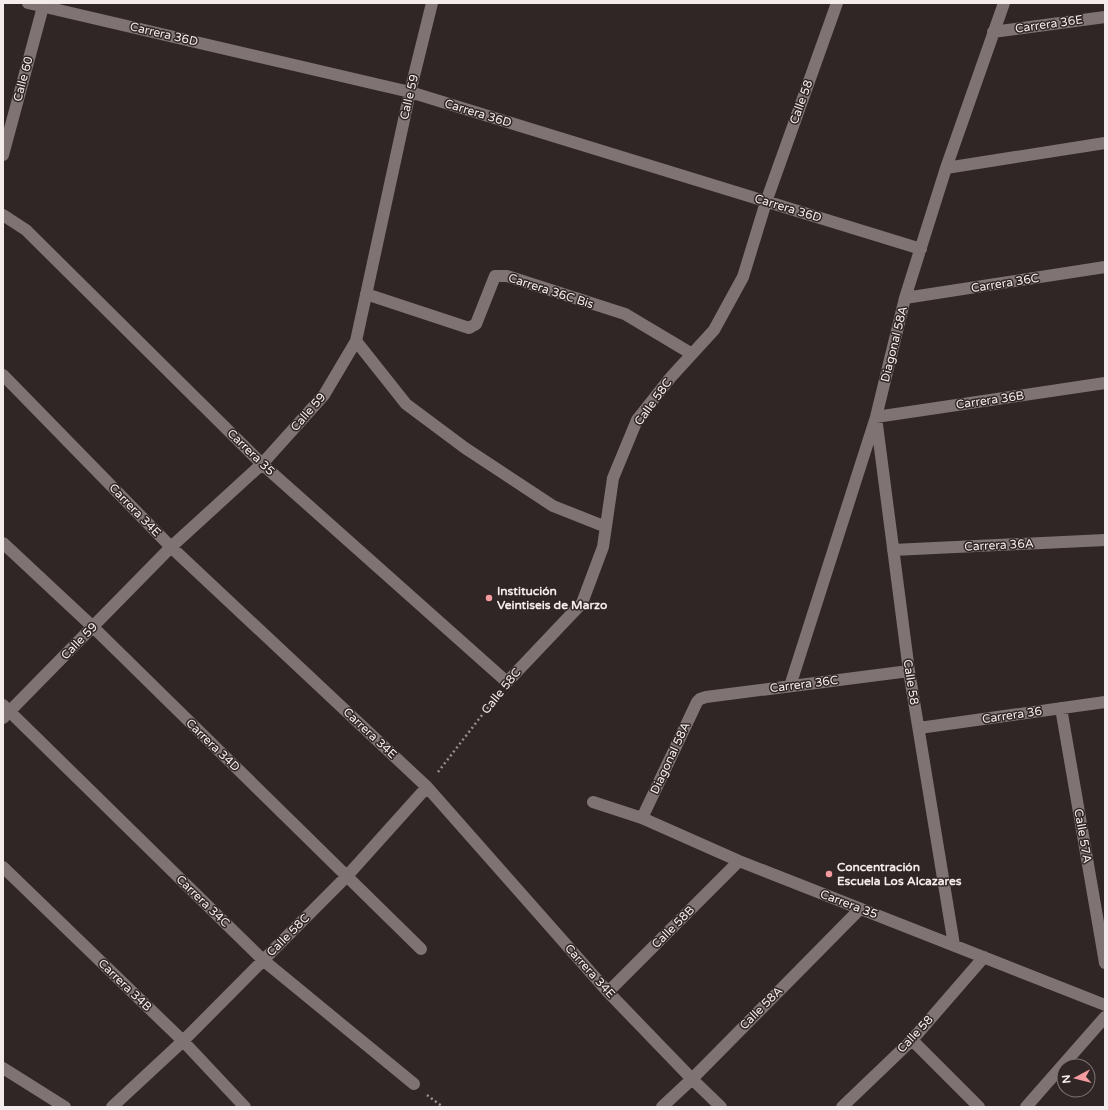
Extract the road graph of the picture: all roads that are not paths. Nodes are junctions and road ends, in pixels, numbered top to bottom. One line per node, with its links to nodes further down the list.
1 (28, 3): 5 (street, Carrera 36D)
2 (432, 3): 8 (street, Calle 59)
3 (837, 3): 12 (street, Calle 58)
4 (1004, 3): 7 (street, Diagonal 58A)
5 (44, 5): 8 (street, Carrera 36D); 10 (street, Calle 60)
6 (1105, 17): 7 (street, Carrera 36E)
7 (993, 32): 11 (street, Diagonal 58A)
8 (410, 92): 12 (street, Carrera 36D); 16 (street, Calle 59)
9 (1105, 143): 11 (street)
10 (3, 155)
11 (946, 168): 14 (street, Diagonal 58A)
12 (766, 202): 14 (street, Carrera 36D); 19 (street, Calle 58C)
13 (3, 215): 23 (street, Carrera 35)
14 (921, 249): 17 (street, Diagonal 58A)
15 (1105, 267): 17 (street, Carrera 36C)
16 (366, 294): 18 (street, Calle 59); 19 (street, Carrera 36C Bis)
17 (905, 298): 22 (street, Diagonal 58A)
18 (356, 341): 23 (street, Calle 59); 24 (street)
19 (692, 354): 24 (street, Calle 58C)
20 (3, 375): 27 (street, Carrera 34E)
21 (1105, 383): 22 (street, Carrera 36B)
22 (876, 417): 28 (street, Calle 58); 32 (street, Diagonal 58A)
23 (262, 464): 27 (street, Calle 59); 31 (street, Carrera 35)
24 (606, 526): 31 (street, Calle 58C)
25 (1105, 540): 28 (street, Carrera 36A)
26 (3, 543): 29 (street, Carrera 34D)
27 (171, 547): 29 (street, Calle 59); 38 (street, Carrera 34E)
28 (893, 550): 30 (street, Calle 58)
29 (92, 627): 36 (street, Calle 59); 43 (street, Carrera 34D)
30 (909, 671): 32 (street, Carrera 36C); 37 (street, Calle 58)
31 (507, 682)
32 (790, 686): 33 (street, Carrera 36C)
33 (700, 699): 40 (street, Diagonal 58A)
34 (1105, 702): 35 (street, Carrera 36)
35 (1062, 708): 37 (street, Carrera 36); 49 (street, Calle 57A)
36 (5, 712): 48 (street, Carrera 34C)
37 (919, 728): 45 (street, Calle 58)
38 (427, 787): 43 (street, Calle 58C); 50 (street, Carrera 34E)
39 (593, 802): 40 (street, Carrera 35)
40 (642, 818): 41 (street, Carrera 35)
41 (739, 861): 44 (street, Carrera 35); 50 (street, Calle 58B)
42 (3, 867): 54 (street, Carrera 34B)
43 (347, 876): 46 (street, Carrera 34D); 48 (street, Calle 58C)
44 (860, 909): 45 (street, Carrera 35); 56 (street, Calle 58A)
45 (954, 945): 47 (street, Carrera 35)
46 (421, 949)
47 (984, 957): 51 (street, Carrera 35); 53 (street, Calle 58)
48 (263, 960): 54 (street, Calle 58C); 57 (street, Carrera 34C)
49 (1105, 963)
50 (608, 992): 56 (street, Carrera 34E)
51 (1105, 1005)
52 (1105, 1017): 65 (street)
53 (912, 1040): 63 (street, Calle 58); 64 (street)
54 (183, 1041): 59 (street, Calle 58C); 60 (street, Carrera 34B)
55 (3, 1068): 58 (street)
56 (692, 1079): 61 (street, Calle 58A); 62 (street, Carrera 34E)
57 (414, 1084)
58 (65, 1107)
59 (112, 1107)
60 (245, 1107)
61 (662, 1107)
62 (721, 1107)
63 (842, 1107)
64 (979, 1107)
65 (1026, 1107)

